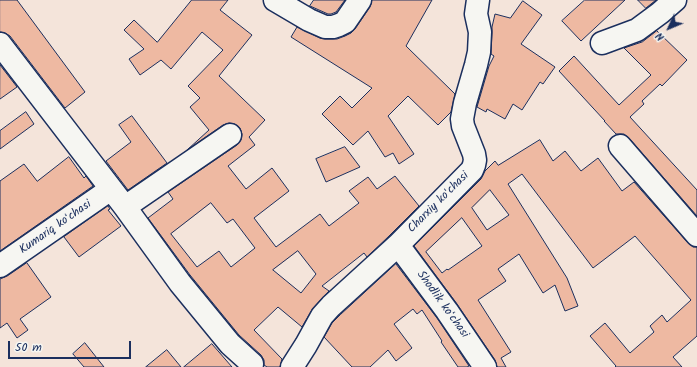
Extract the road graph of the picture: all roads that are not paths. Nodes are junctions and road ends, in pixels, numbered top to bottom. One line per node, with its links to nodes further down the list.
1 (275, 0): 2 (street)
2 (360, 0)
3 (478, 0): 12 (street, Charxiy koʻchasi)
4 (675, 0): 5 (street)
5 (602, 43)
6 (0, 44): 9 (street)
7 (230, 135): 10 (street)
8 (620, 146): 11 (street)
9 (111, 189): 10 (street); 13 (street, Kumariq koʻchasi)
10 (125, 207): 14 (street)
11 (697, 235)
12 (398, 245): 15 (street, Charxiy koʻchasi); 16 (street, Shodlik koʻchasi)
13 (0, 266)
14 (252, 366)
15 (292, 367)
16 (485, 367)

